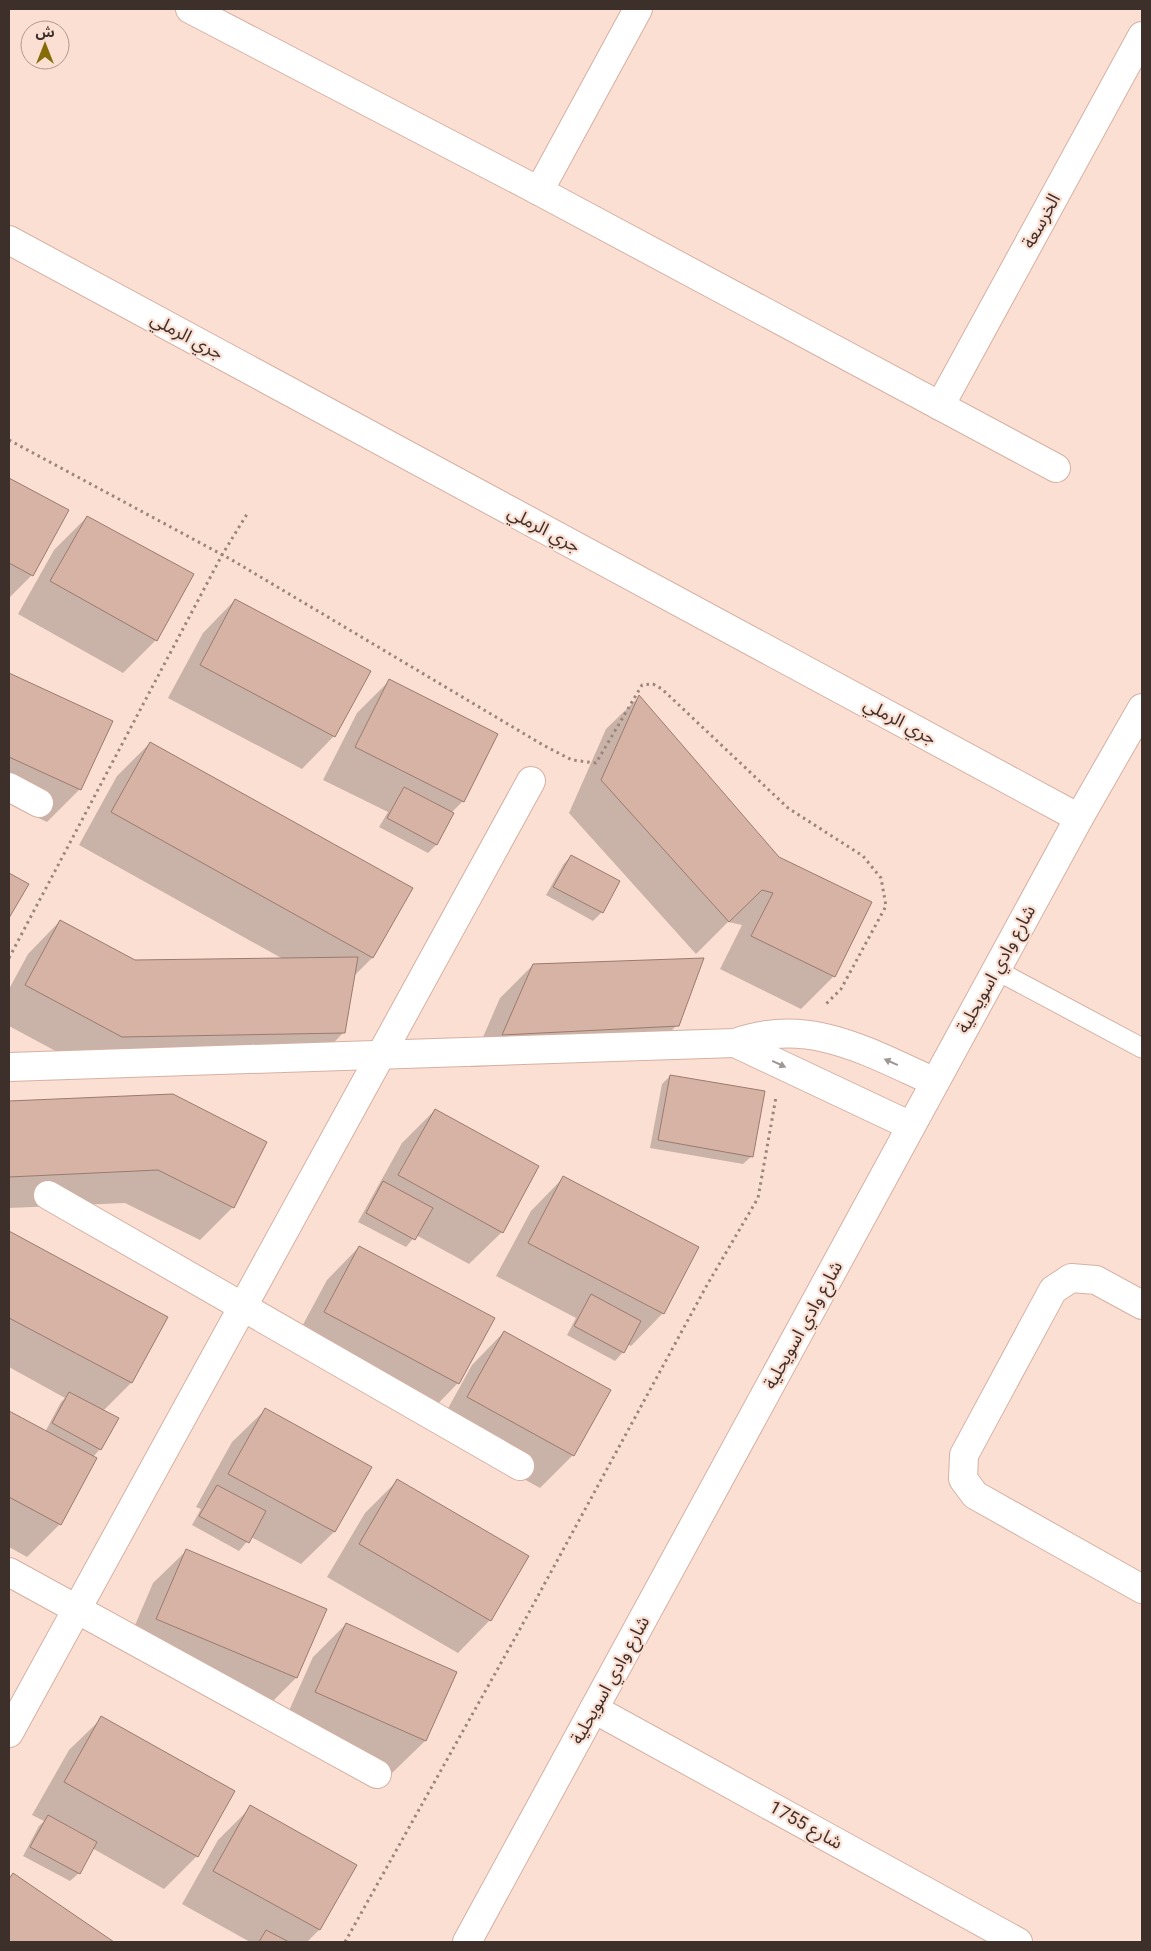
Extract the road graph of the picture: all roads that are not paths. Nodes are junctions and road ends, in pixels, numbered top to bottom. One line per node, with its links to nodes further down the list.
1 (190, 9): 4 (street)
2 (638, 9): 4 (street)
3 (1142, 36): 6 (street, الخرسعة)
4 (539, 191): 6 (street)
5 (9, 240): 12 (street, جري الرملي)
6 (940, 406): 7 (street)
7 (1056, 468)
8 (1142, 708): 12 (street, شارع وادي اسويحلية)
9 (531, 781): 16 (street)
10 (9, 787): 11 (street)
11 (40, 804)
12 (1079, 818): 13 (street, شارع وادي اسويحلية)
13 (996, 970): 15 (lane); 18 (street, شارع وادي اسويحلية)
14 (734, 1043): 16 (street); 18 (street, one-way to 14); 19 (street, one-way to 19)
15 (1142, 1048)
16 (381, 1054): 17 (street); 22 (street)
17 (9, 1067)
18 (935, 1082): 19 (street, شارع وادي اسويحلية)
19 (911, 1126): 27 (street, شارع وادي اسويحلية)
20 (48, 1195): 22 (street)
21 (1142, 1305): 25 (street)
22 (243, 1307): 23 (street); 26 (street)
23 (520, 1466)
24 (9, 1572): 26 (street)
25 (1142, 1589)
26 (76, 1609): 28 (street); 29 (street)
27 (594, 1709): 30 (street, شارع وادي اسويحلية); 31 (street, شارع 1755)
28 (9, 1733)
29 (377, 1774)
30 (467, 1942)
31 (1018, 1942)

